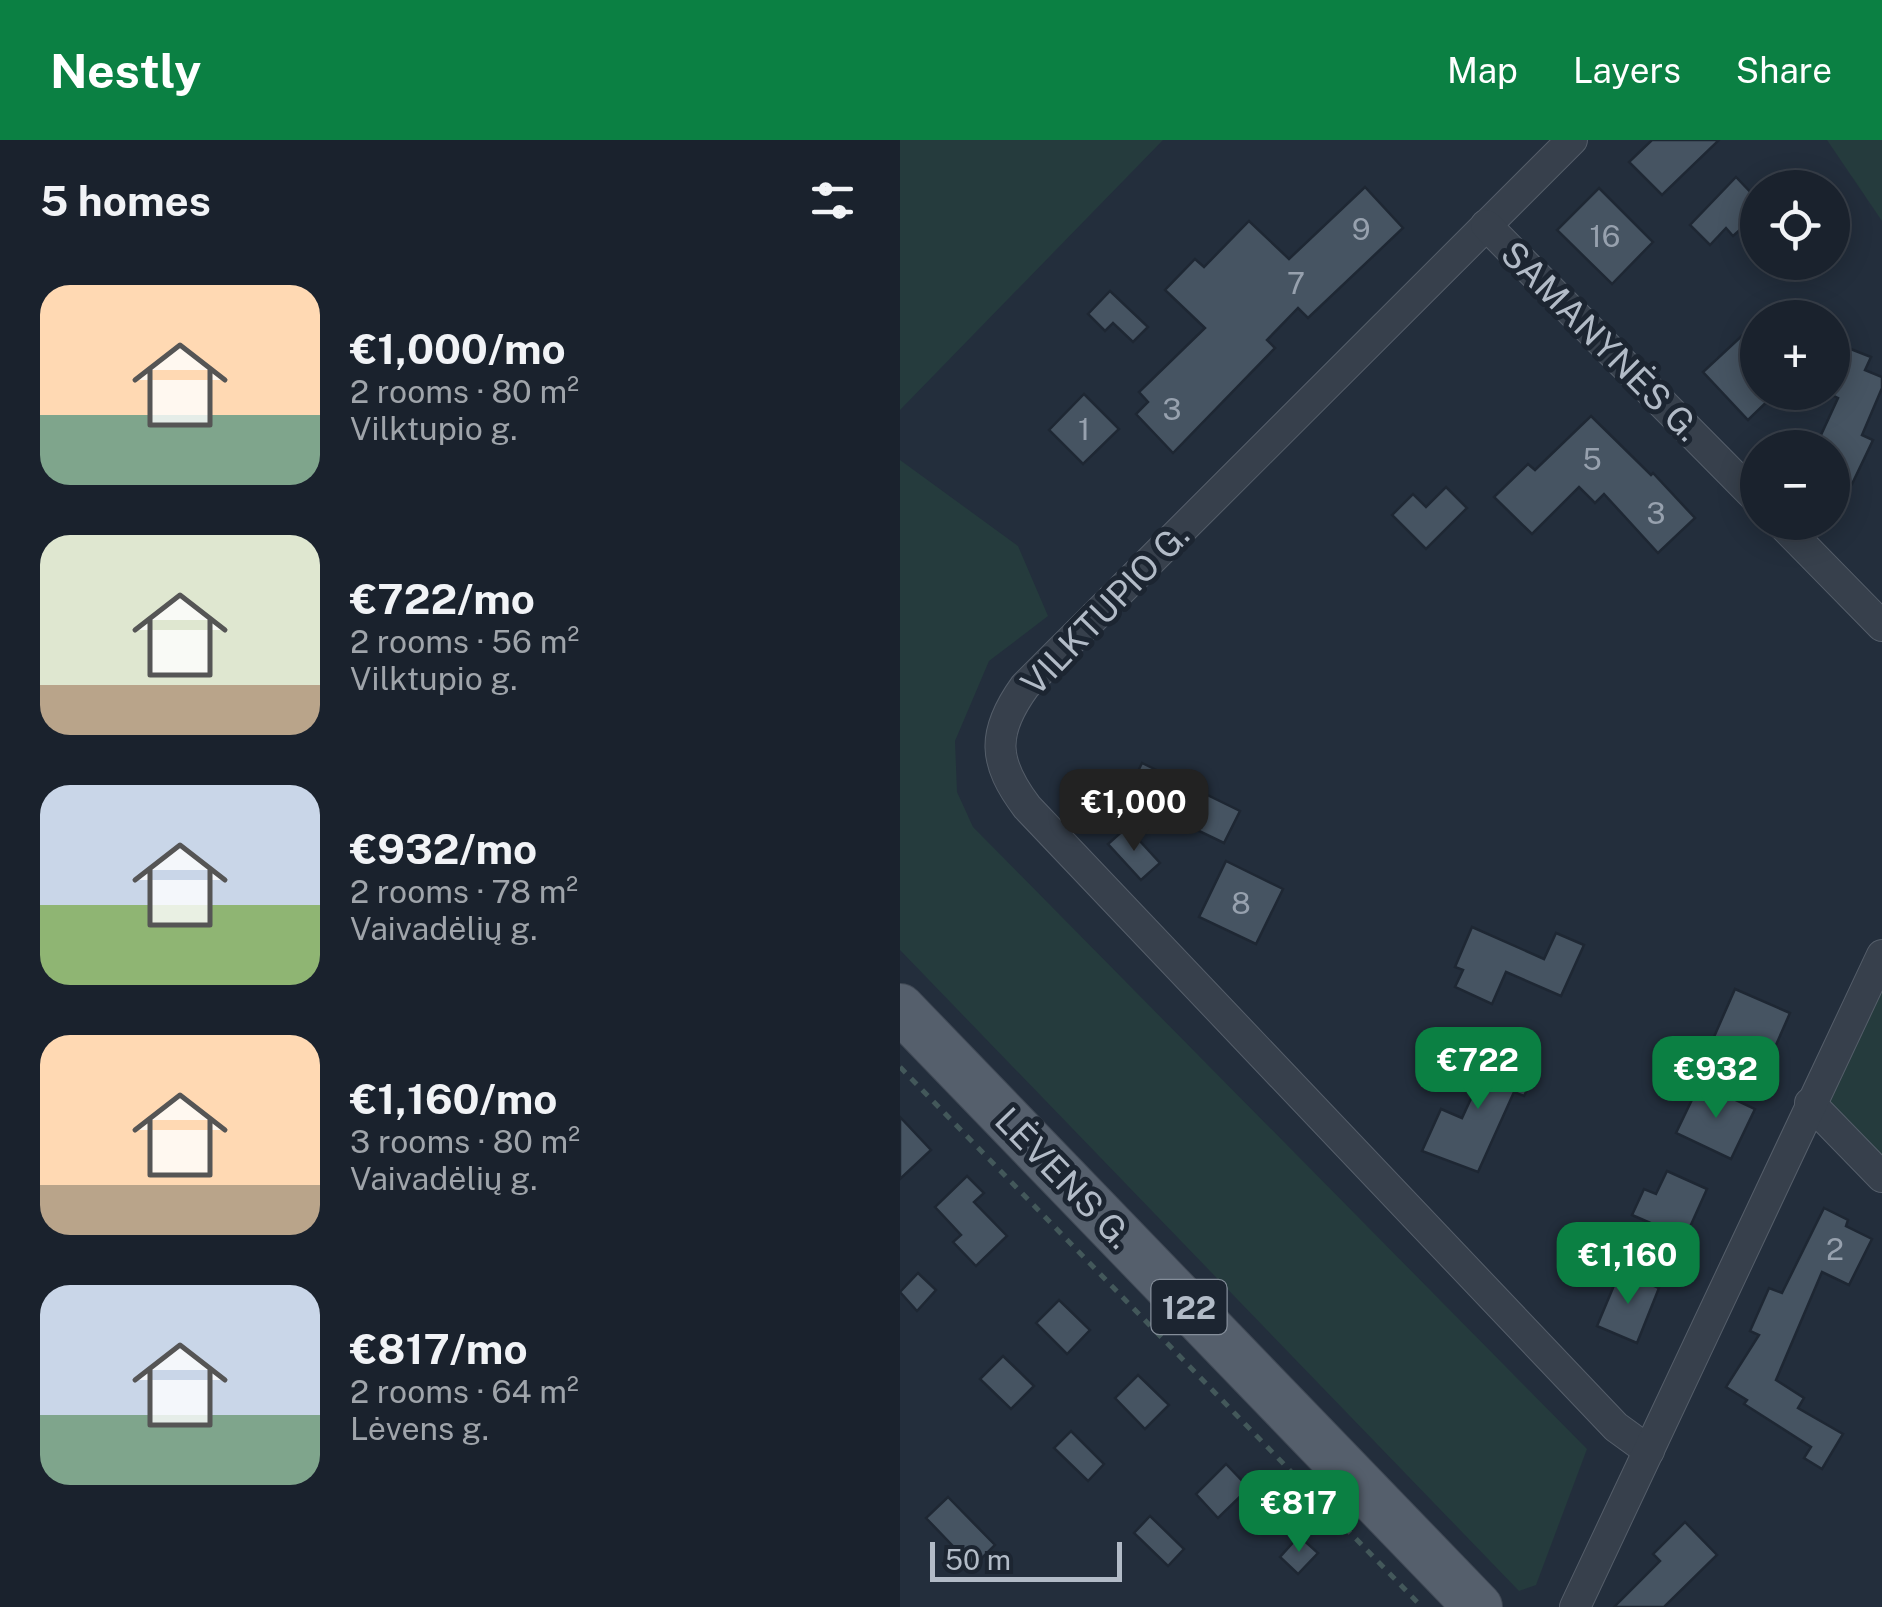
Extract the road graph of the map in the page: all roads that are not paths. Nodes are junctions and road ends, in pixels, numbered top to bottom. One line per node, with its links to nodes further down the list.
1 (1572, 140): 2 (street, VILKTUPIO G.)
2 (1486, 226): 3 (street, SAMANYNĖS G.); 10 (street, VILKTUPIO G.)
3 (1740, 482)
4 (1798, 540): 5 (street)
5 (1882, 626)
6 (1882, 955): 8 (street)
7 (900, 1008): 11 (main road, LĖVENS G. / 122)
8 (1810, 1103): 9 (street); 10 (street)
9 (1882, 1178)
10 (1649, 1451): 12 (street)
11 (1448, 1602)
12 (1575, 1607)

